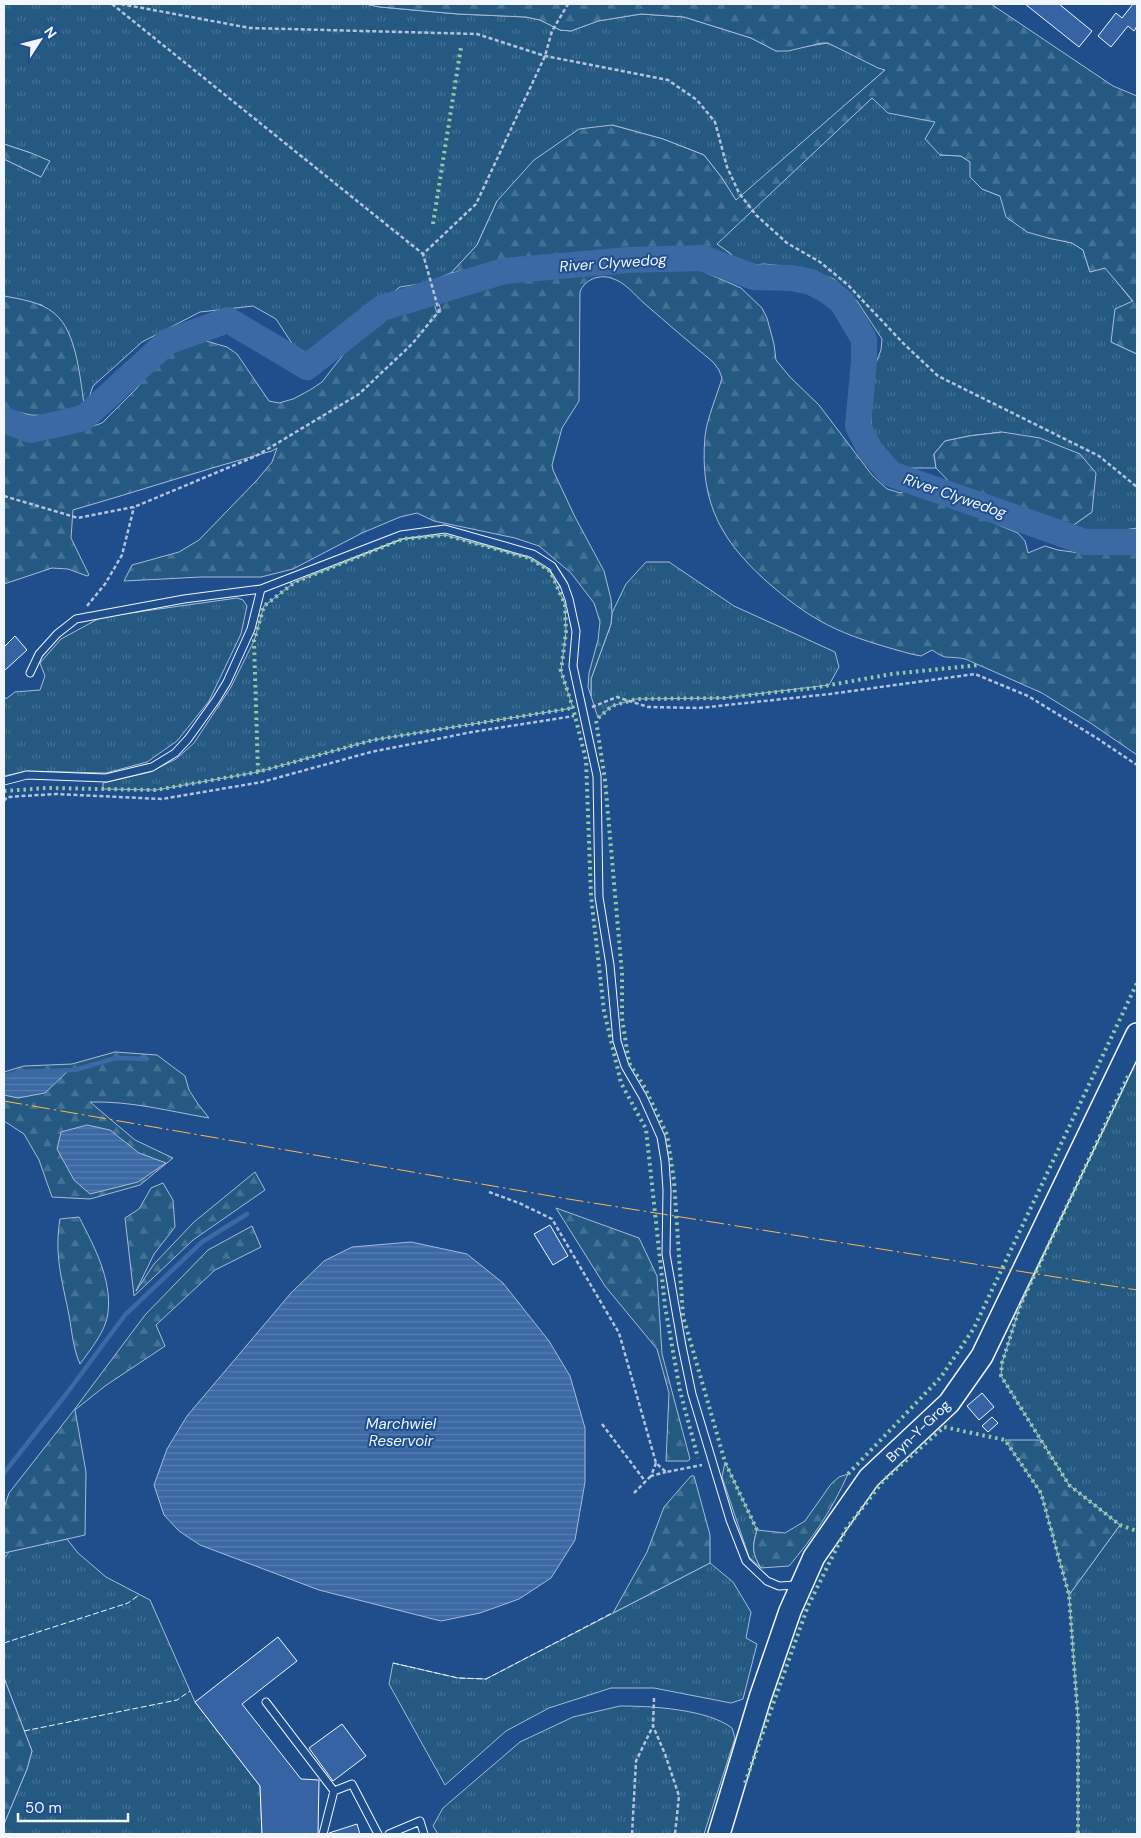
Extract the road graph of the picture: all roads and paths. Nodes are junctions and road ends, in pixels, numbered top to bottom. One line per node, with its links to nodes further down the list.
1 (112, 4): 5 (path)
2 (120, 4): 4 (path)
3 (568, 4): 4 (path)
4 (544, 56): 5 (path); 6 (path)
5 (423, 254): 8 (path)
6 (1137, 487)
7 (4, 496): 8 (path)
8 (134, 507): 10 (path)
9 (261, 589): 10 (lane); 12 (lane); 16 (lane)
10 (76, 619): 11 (lane)
11 (30, 673)
12 (4, 781)
13 (1137, 1034): 22 (main road, Bryn-Y-Grog)
14 (490, 1192): 17 (path)
15 (602, 1424): 20 (path)
16 (713, 1462): 18 (path); 22 (lane)
17 (656, 1463): 18 (path); 19 (path)
18 (666, 1472): 19 (path)
19 (651, 1476): 20 (path)
20 (645, 1481): 21 (path)
21 (634, 1493)
22 (802, 1584): 33 (main road, Bryn-Y-Grog)
23 (654, 1698): 25 (path)
24 (266, 1702): 26 (lane)
25 (653, 1726): 31 (path); 32 (path)
26 (334, 1791): 27 (lane); 28 (lane)
27 (323, 1834)
28 (378, 1834)
29 (389, 1834): 30 (lane)
30 (424, 1834)
31 (632, 1834)
32 (675, 1834)
33 (719, 1834)

